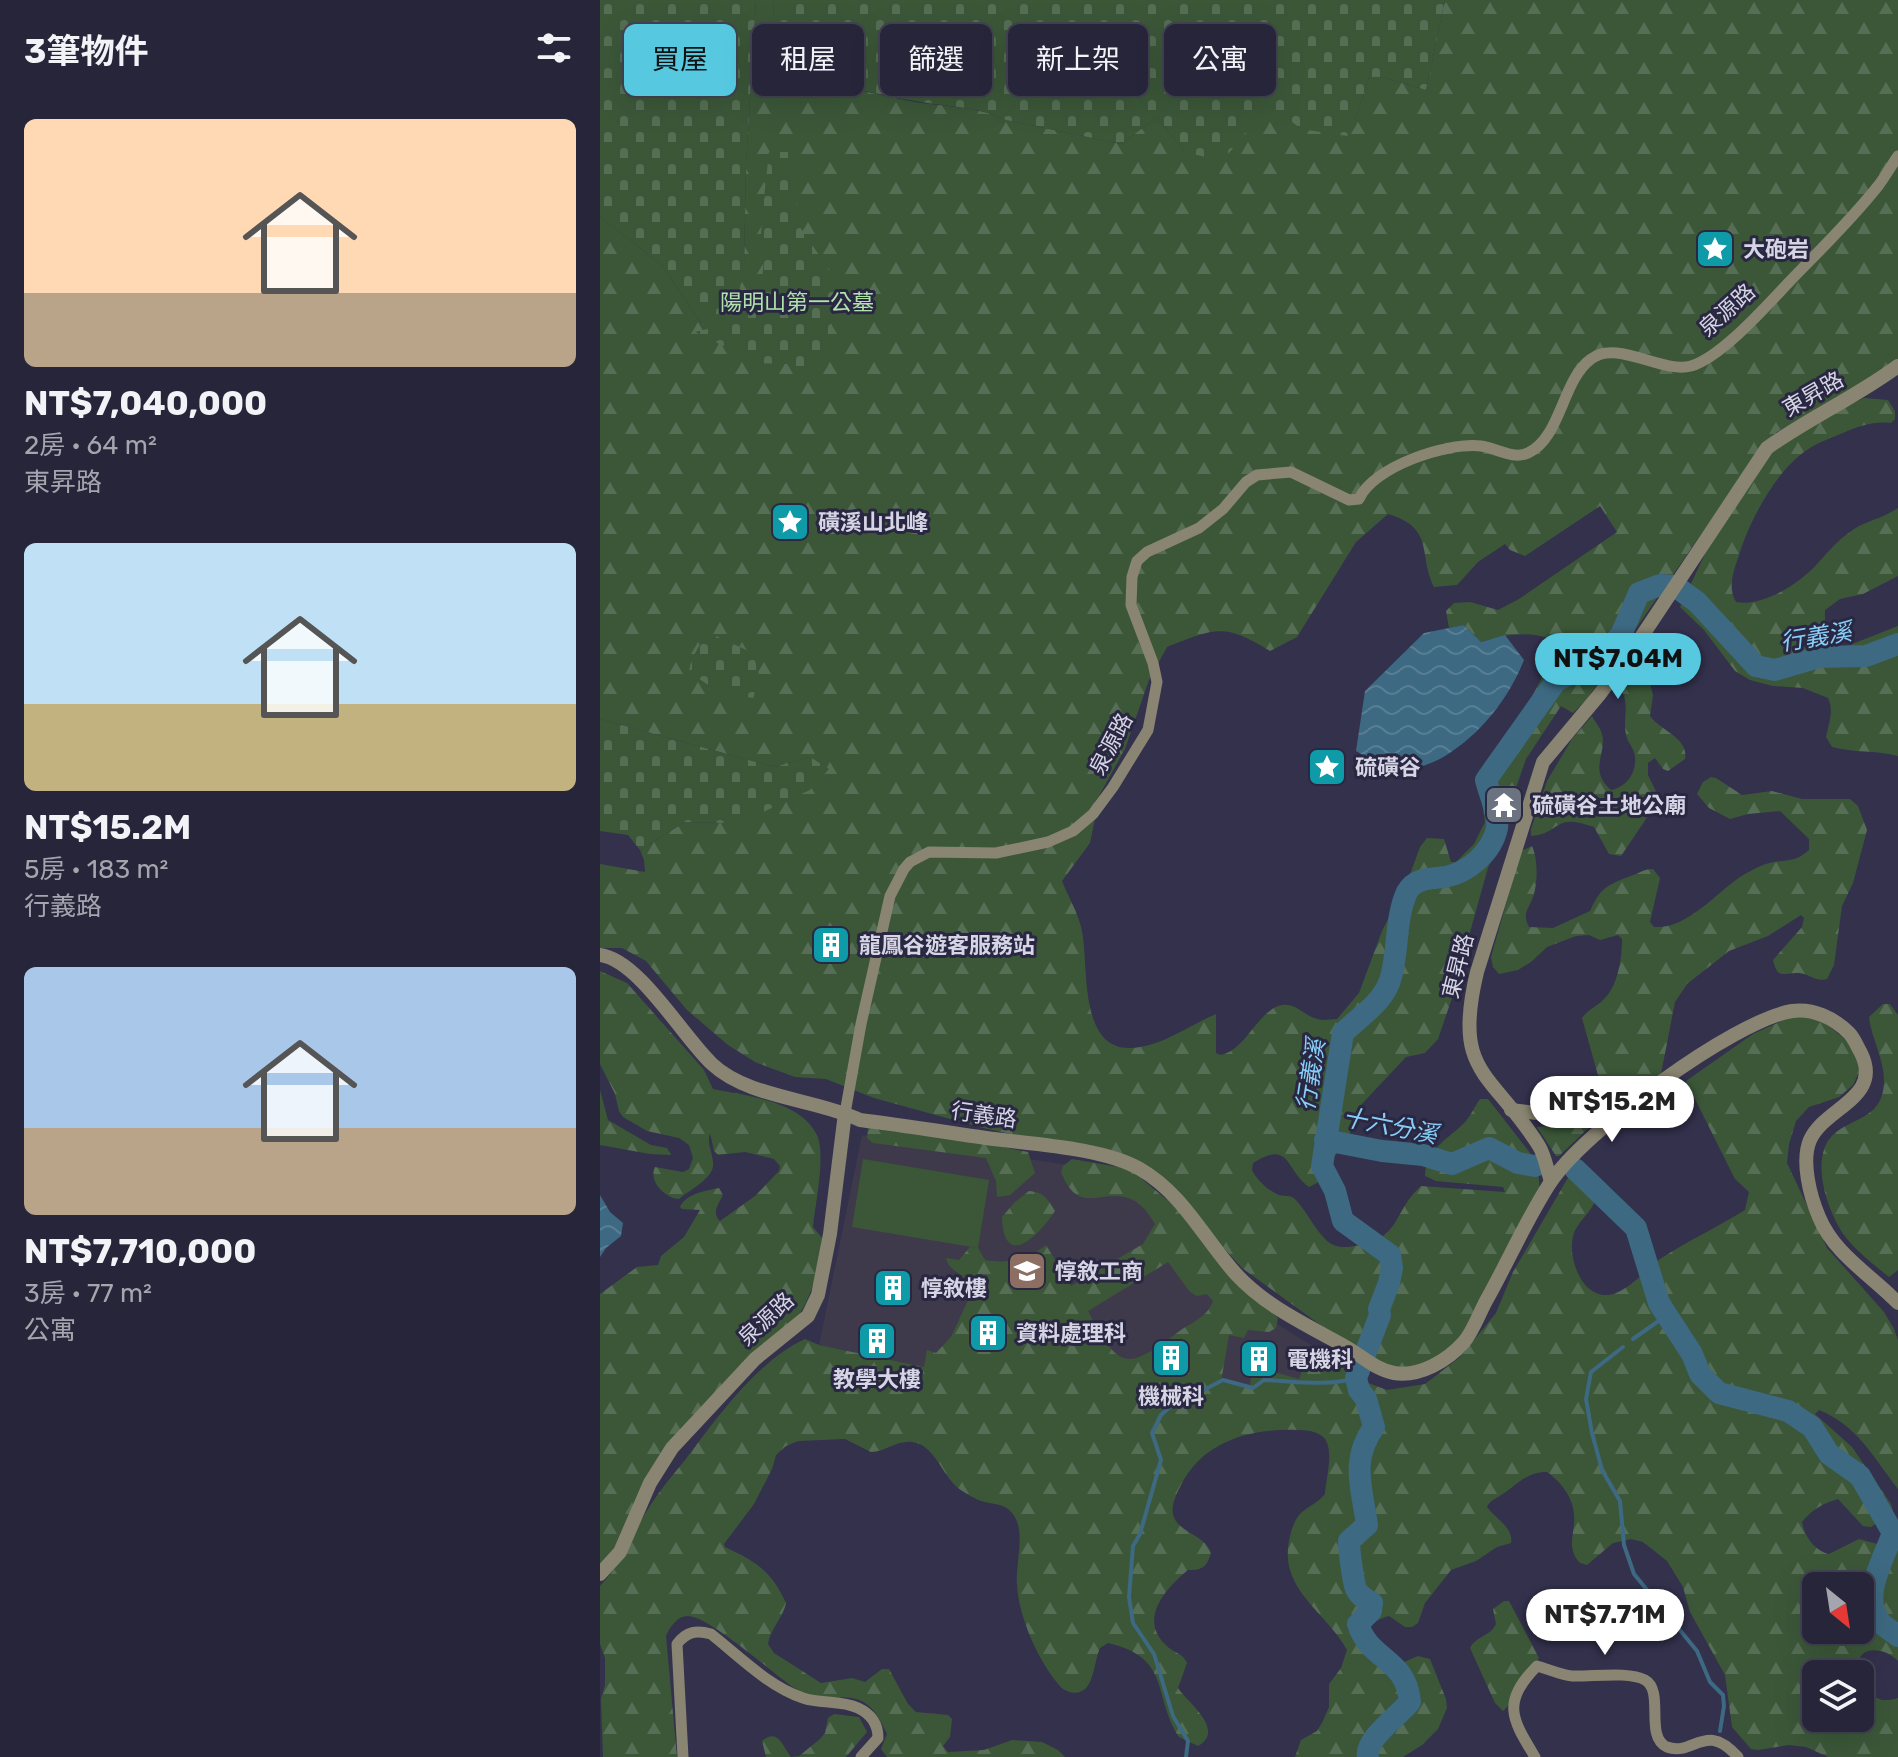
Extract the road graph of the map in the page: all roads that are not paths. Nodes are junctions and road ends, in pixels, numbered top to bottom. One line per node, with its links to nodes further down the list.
1 (1898, 156): 6 (street, 泉源路)
2 (1898, 366): 5 (street, 東昇路)
3 (600, 955): 6 (street, 行義路)
4 (1629, 1106): 5 (street); 7 (street); 8 (street)
5 (1511, 1110): 7 (street, 東昇路)
6 (845, 1113): 7 (street, 行義路); 9 (street, 泉源路)
7 (1551, 1181)
8 (1898, 1303)
9 (600, 1574)
10 (683, 1757): 11 (street)
11 (861, 1757)
12 (1535, 1757): 13 (street)
13 (1738, 1757)

